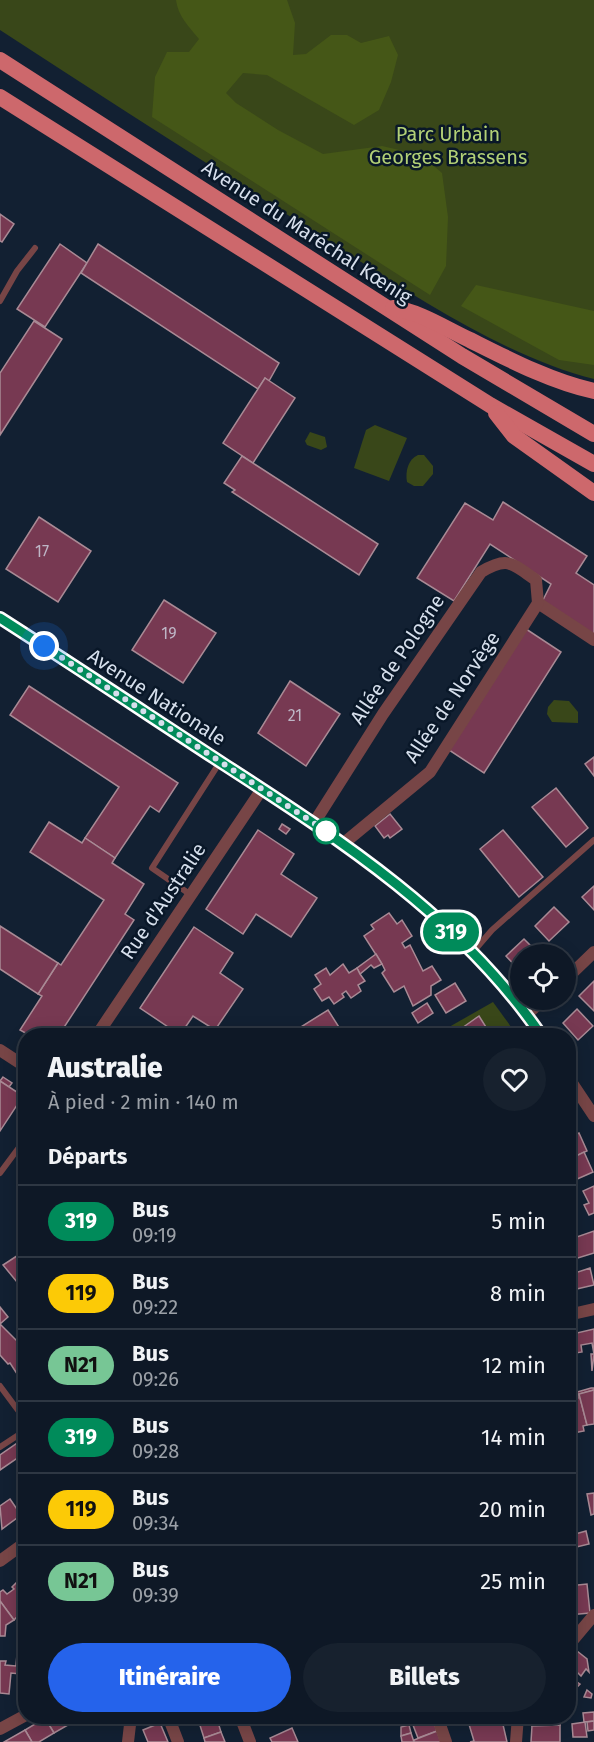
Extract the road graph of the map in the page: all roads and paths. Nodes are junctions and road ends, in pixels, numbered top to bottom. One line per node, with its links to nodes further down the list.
1 (0, 60): 6 (main road, Avenue du Maréchal Kœnig)
2 (0, 97): 8 (main road)
3 (35, 248): 4 (lane)
4 (2, 291): 5 (lane)
5 (0, 301)
6 (386, 307): 7 (main road); 9 (main road, Avenue du Maréchal Kœnig)
7 (594, 391)
8 (490, 405): 10 (main road); 11 (main road)
9 (594, 434)
10 (594, 464)
11 (594, 493)
12 (538, 603): 14 (street); 17 (street, Allée de Pologne); 19 (street, Allée de Norvège)
13 (0, 618): 15 (street, Avenue Nationale)
14 (594, 640)
15 (220, 762): 16 (street, Avenue Nationale); 20 (lane)
16 (262, 789): 17 (street, Avenue Nationale); 20 (street, Rue d'Australie)
17 (314, 823): 19 (street, Avenue Nationale)
18 (594, 840): 21 (lane)
19 (344, 843): 21 (street, Avenue Nationale)
20 (191, 895): 26 (street, Rue d'Australie)
21 (473, 952): 25 (street, Avenue Nationale)
22 (594, 952): 23 (street)
23 (576, 969)
24 (532, 1010): 25 (street)
25 (526, 1015): 27 (street, Avenue Nationale)
26 (105, 1028)
27 (536, 1028)
28 (0, 1050): 29 (street)
29 (18, 1062)
30 (576, 1089): 31 (street)
31 (594, 1116)
32 (18, 1149): 33 (lane)
33 (0, 1173)
34 (594, 1310): 35 (street)
35 (576, 1313)
36 (0, 1386): 37 (lane)
37 (18, 1410)
38 (18, 1435): 39 (lane)
39 (0, 1447)
40 (18, 1548): 41 (street)
41 (0, 1561)
42 (594, 1616): 43 (street)
43 (576, 1637)
44 (18, 1719): 50 (street)
45 (130, 1724): 51 (street)
46 (171, 1724): 52 (street)
47 (243, 1724): 53 (street)
48 (440, 1724): 54 (street)
49 (517, 1724): 55 (street)
50 (0, 1729)
51 (128, 1742)
52 (178, 1742)
53 (250, 1742)
54 (446, 1742)
55 (516, 1742)

